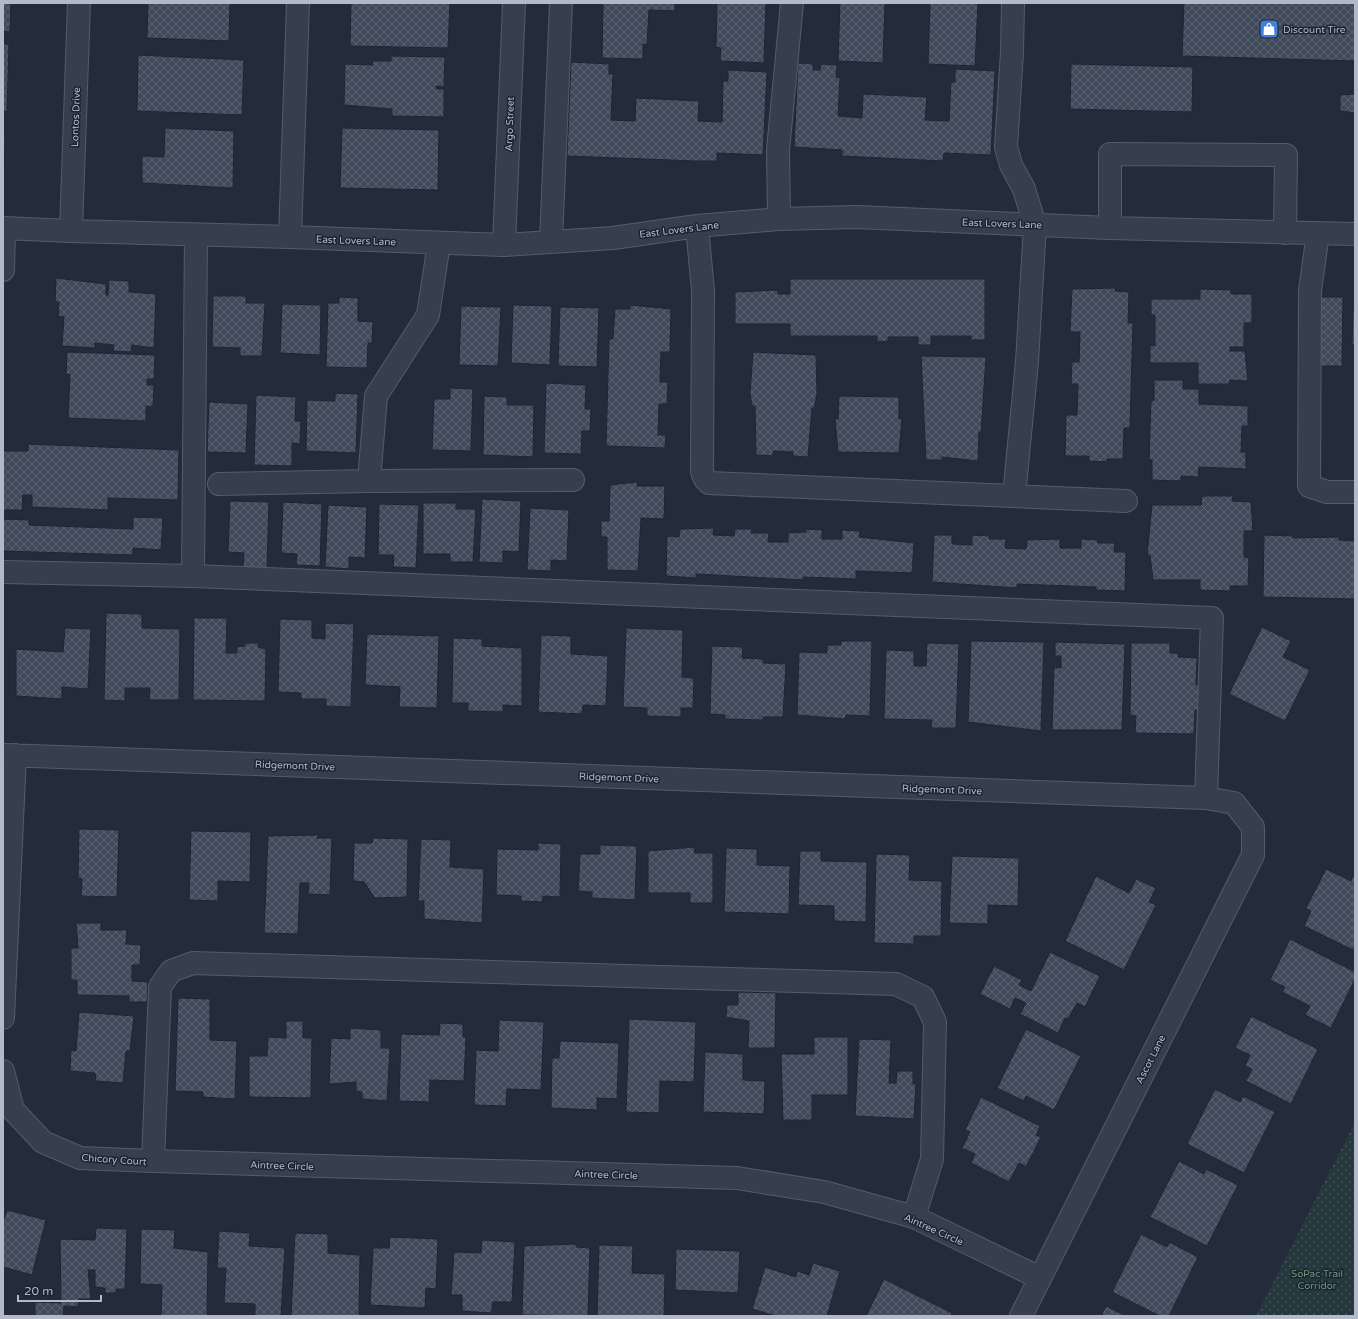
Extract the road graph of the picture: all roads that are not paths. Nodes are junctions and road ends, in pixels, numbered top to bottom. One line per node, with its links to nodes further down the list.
1 (79, 3): 12 (street, Lontos Drive)
2 (298, 3): 17 (street)
3 (514, 3): 20 (street, Argo Street)
4 (561, 3): 18 (street)
5 (792, 3): 7 (street)
6 (1013, 3): 8 (street)
7 (779, 218): 8 (street, East Lovers Lane); 9 (street, East Lovers Lane)
8 (1035, 225): 11 (street, East Lovers Lane); 26 (street)
9 (697, 226): 18 (street, East Lovers Lane); 26 (street)
10 (4, 228): 12 (street, East Lovers Lane); 21 (street)
11 (1110, 228): 13 (street, East Lovers Lane); 13 (street)
12 (71, 231): 16 (street, East Lovers Lane)
13 (1285, 233): 14 (street, East Lovers Lane)
14 (1318, 233): 15 (street, East Lovers Lane); 25 (street)
15 (1355, 234)
16 (196, 235): 17 (street, East Lovers Lane); 29 (street)
17 (290, 237): 19 (street, East Lovers Lane)
18 (551, 242): 20 (street, East Lovers Lane)
19 (440, 243): 20 (street, East Lovers Lane); 23 (street)
20 (504, 245)
21 (3, 270)
22 (573, 480): 23 (street)
23 (369, 481): 24 (street)
24 (219, 484)
25 (1355, 492)
26 (1014, 496): 27 (street)
27 (1126, 501)
28 (3, 572): 29 (street)
29 (193, 576): 31 (street)
30 (9, 755): 31 (street, Ridgemont Drive); 33 (street)
31 (1206, 798): 32 (street, Ridgemont Drive)
32 (1234, 803): 37 (street, Ascot Lane)
33 (3, 1018)
34 (3, 1070): 35 (street, Chicory Court)
35 (153, 1161): 36 (street, Aintree Circle); 36 (street)
36 (914, 1217): 37 (street, Aintree Circle)
37 (1040, 1278): 38 (street, Ascot Lane)
38 (1021, 1316)

